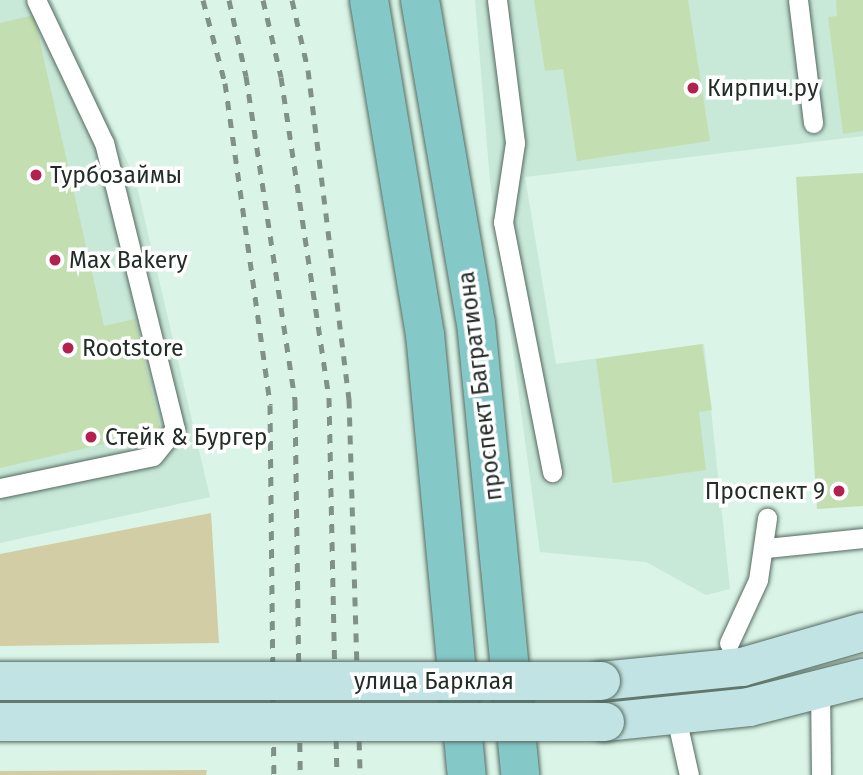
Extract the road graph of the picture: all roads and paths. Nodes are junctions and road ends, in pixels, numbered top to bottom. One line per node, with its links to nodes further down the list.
1 (36, 0): 8 (lane)
2 (369, 0): 19 (main road, проспект Багратиона)
3 (420, 0): 20 (main road, проспект Багратиона)
4 (497, 0): 7 (lane)
5 (798, 0): 6 (lane)
6 (813, 122)
7 (552, 472)
8 (0, 488)
9 (767, 518): 11 (lane)
10 (863, 538): 11 (lane)
11 (765, 548): 13 (lane)
12 (863, 632): 15 (main road, улица Барклая, bridge)
13 (729, 643)
14 (863, 678): 16 (main road, улица Барклая)
15 (0, 681)
16 (820, 690): 17 (main road, улица Барклая); 22 (lane)
17 (676, 718): 18 (main road, улица Барклая, bridge); 21 (lane)
18 (0, 722)
19 (467, 775)
20 (520, 775)
21 (690, 775)
22 (821, 775)

